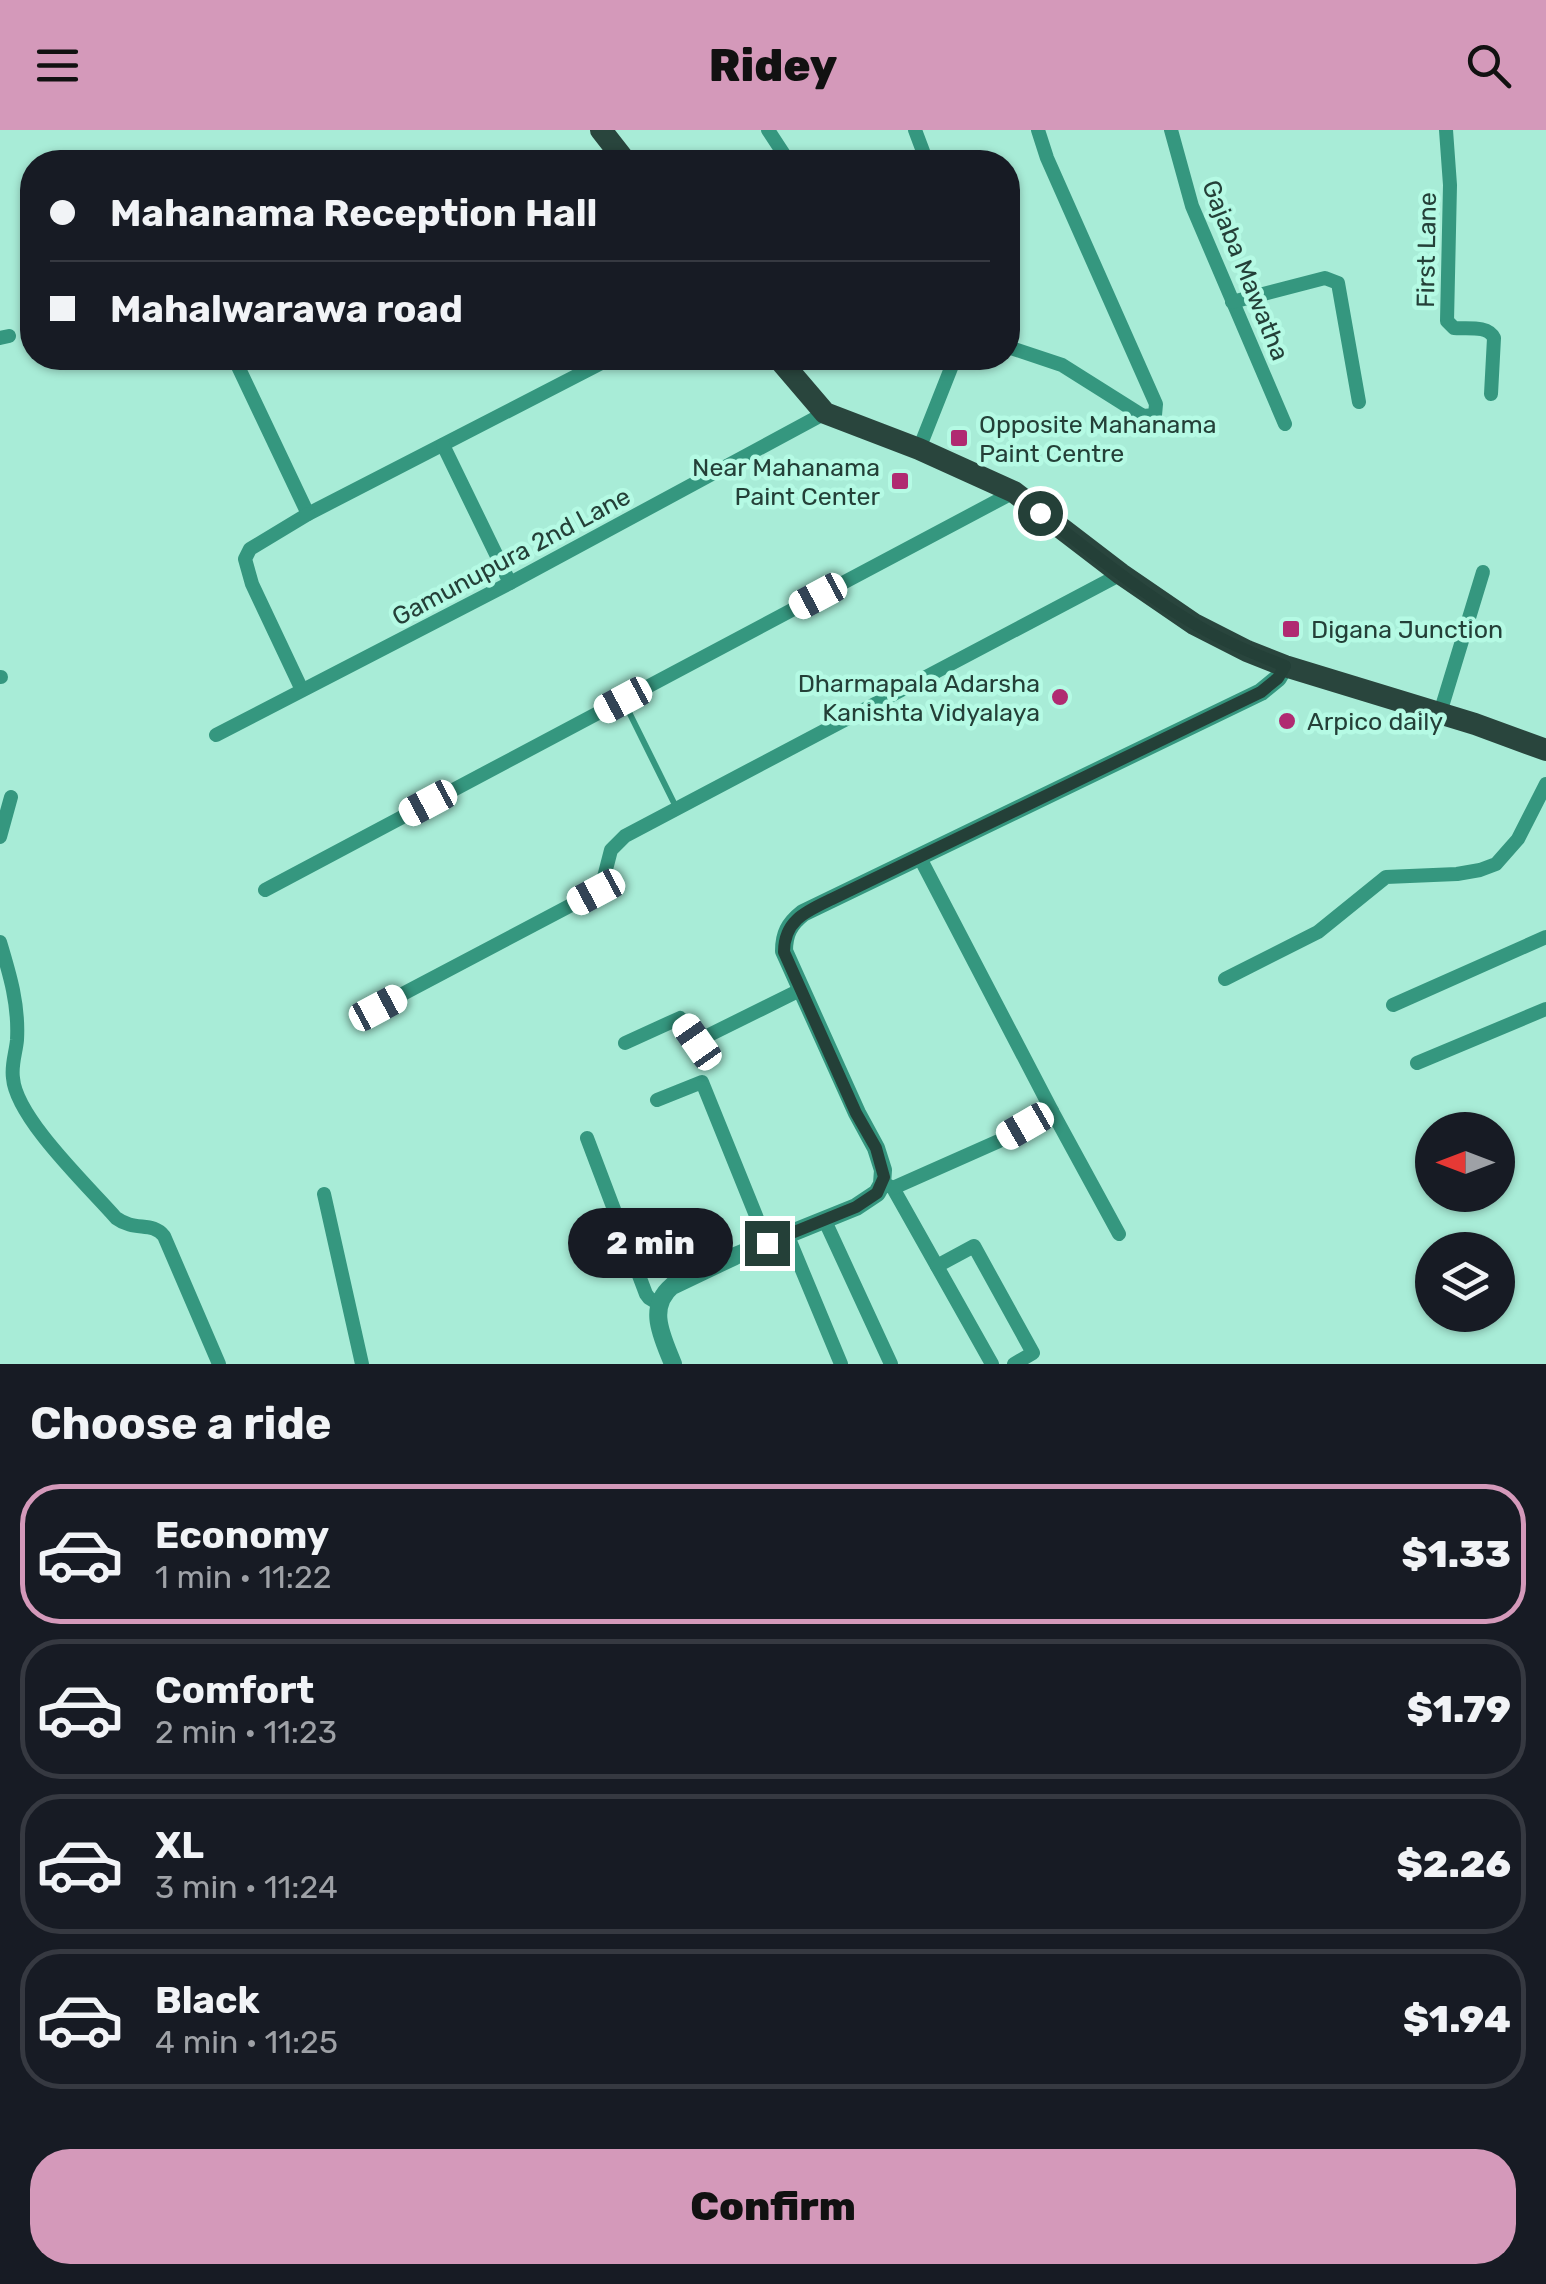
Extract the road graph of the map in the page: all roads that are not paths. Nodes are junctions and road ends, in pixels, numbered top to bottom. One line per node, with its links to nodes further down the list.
1 (601, 130): 5 (main road)
2 (1038, 130): 7 (street)
3 (1171, 130): 6 (street, Gajaba Mawatha)
4 (1446, 130): 12 (street, First Lane)
5 (617, 150)
6 (1232, 302): 13 (street); 15 (street, Gajaba Mawatha)
7 (1020, 351)
8 (240, 370): 19 (street)
9 (588, 370): 16 (street)
10 (788, 370): 14 (main road)
11 (951, 370): 17 (street)
12 (1492, 394)
13 (1359, 402)
14 (825, 413): 17 (main road); 22 (street, Gamunupura 2nd Lane)
15 (1285, 424)
16 (444, 445): 19 (street); 22 (street)
17 (919, 449): 18 (main road)
18 (1014, 492): 21 (main road); 25 (street)
19 (308, 514): 24 (street)
20 (1483, 572): 26 (street)
21 (1120, 574): 23 (main road); 31 (street)
22 (510, 582): 24 (street, Gamunupura 2nd Lane)
23 (1285, 666): 26 (main road); 33 (street)
24 (302, 690): 27 (street, Gamunupura 2nd Lane)
25 (623, 700): 31 (lane); 34 (street)
26 (1440, 713): 28 (main road)
27 (216, 735)
28 (1546, 750)
29 (1546, 784): 37 (street)
30 (11, 797): 32 (street)
31 (676, 808): 40 (street)
32 (0, 836)
33 (919, 856): 38 (street); 45 (street)
34 (266, 890)
35 (1546, 937): 39 (street)
36 (0, 942): 56 (street)
37 (1225, 979)
38 (800, 990): 42 (street); 47 (street)
39 (1392, 1005)
40 (378, 1008)
41 (1546, 1009): 43 (street)
42 (625, 1043)
43 (1417, 1063)
44 (657, 1100): 52 (street)
45 (1052, 1111): 47 (street); 51 (street)
46 (586, 1138): 54 (street)
47 (888, 1186): 49 (street); 53 (street)
48 (324, 1194): 57 (street)
49 (825, 1221): 50 (street); 60 (street)
50 (787, 1234): 52 (street); 59 (street)
51 (1118, 1234)
52 (767, 1243): 54 (street)
53 (937, 1266): 55 (street); 61 (street)
54 (658, 1304): 58 (street)
55 (1038, 1359): 62 (street)
56 (219, 1364)
57 (362, 1364)
58 (673, 1364)
59 (841, 1364)
60 (892, 1364)
61 (992, 1364)
62 (1014, 1364)

